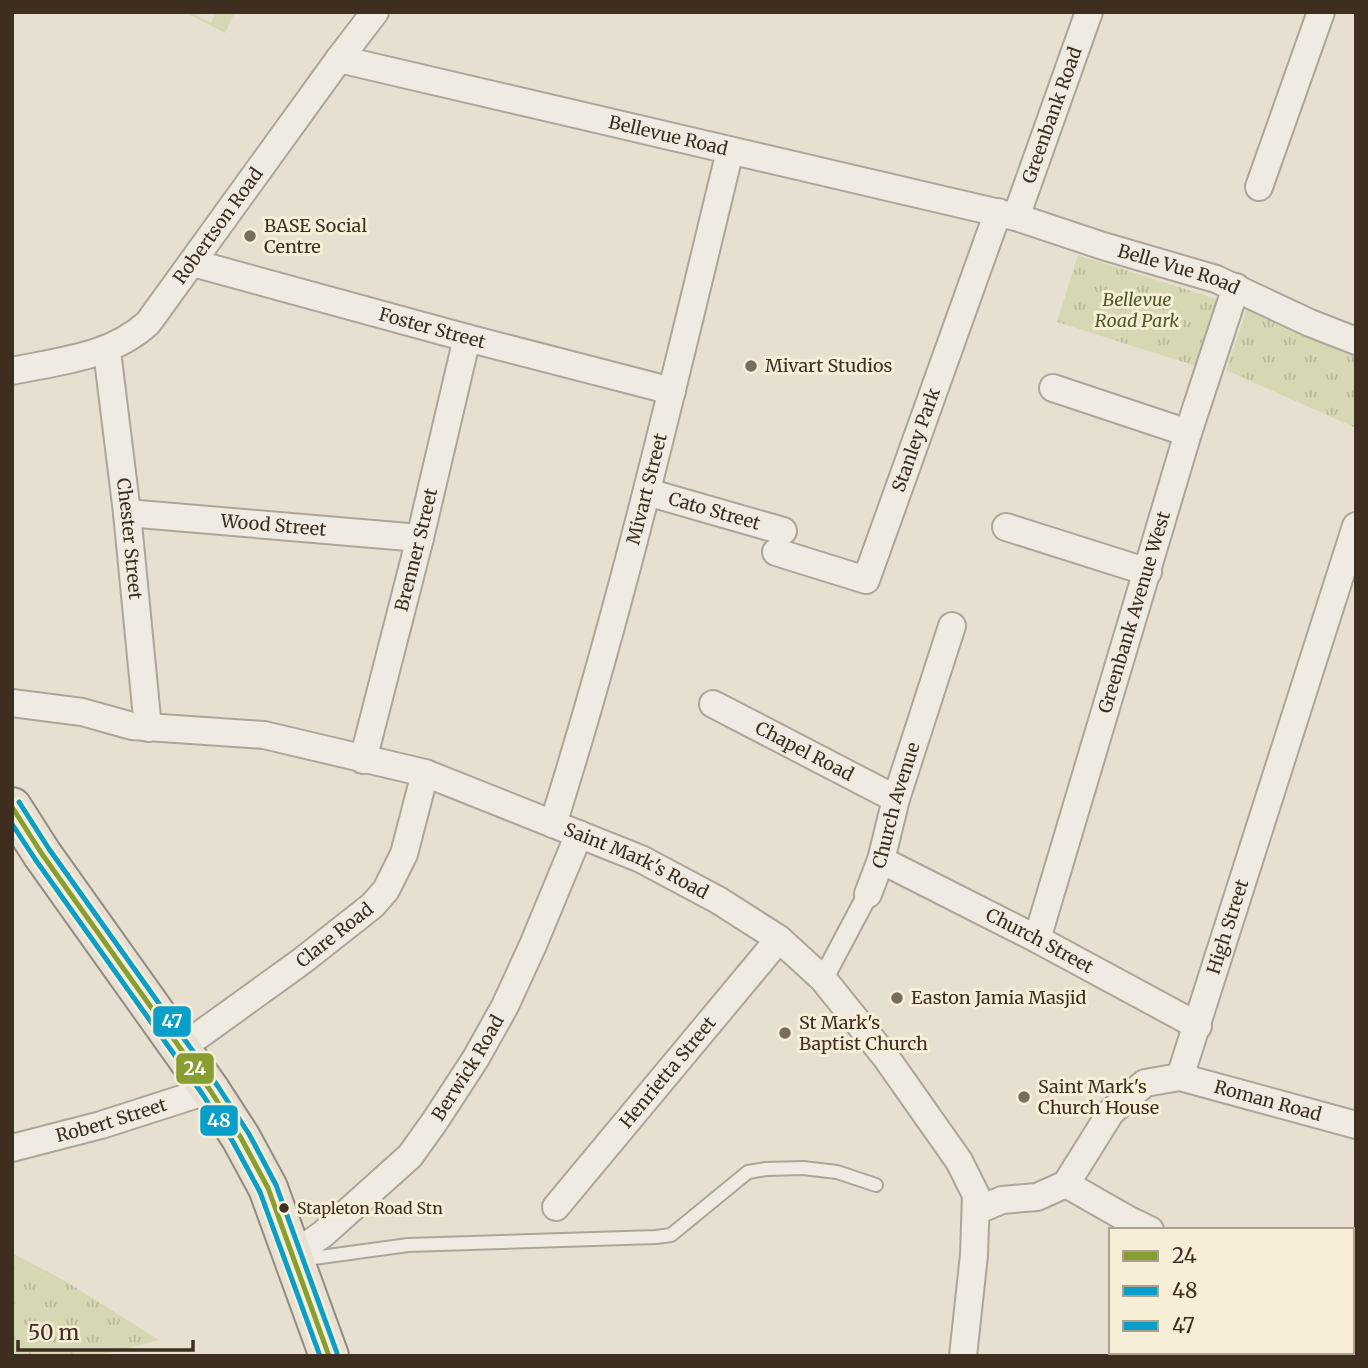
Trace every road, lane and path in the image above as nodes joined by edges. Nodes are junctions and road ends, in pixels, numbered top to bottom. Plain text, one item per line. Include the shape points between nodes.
1 (375, 12) edge
2 (1321, 12) edge
3 (1083, 13) edge
4 (339, 59) junction
5 (730, 151) junction
6 (1259, 187) dead end
7 (1007, 214) junction
8 (193, 263) junction
9 (1236, 287) junction
10 (467, 338) junction
11 (1356, 341) edge
12 (107, 351) junction
13 (12, 371) edge
14 (1053, 388) dead end
15 (672, 391) junction
16 (1188, 433) junction
17 (647, 492) junction
18 (127, 513) junction
19 (1356, 526) edge
20 (1006, 527) dead end
21 (420, 538) junction
22 (780, 541) joint
23 (1148, 572) junction
24 (952, 626) dead end
25 (12, 703) edge
26 (713, 704) dead end
27 (148, 728) junction
28 (363, 760) junction
29 (425, 773) junction
30 (896, 799) junction
31 (12, 807) edge
32 (553, 824) junction
33 (579, 834) junction
34 (881, 860) junction
35 (868, 894) joint
36 (779, 939) junction
37 (1037, 939) junction
38 (823, 979) junction
39 (1198, 1026) junction
40 (180, 1049) junction
41 (1180, 1077) junction
42 (210, 1090) junction
43 (1356, 1125) edge
44 (12, 1148) edge
45 (1066, 1184) junction
46 (876, 1185) dead end
47 (556, 1207) dead end
48 (976, 1211) junction
49 (1146, 1228) edge
50 (294, 1258) junction
51 (329, 1356) edge
52 (963, 1356) edge

1 - 4 street, Robertson Road
2 - 6 street
3 - 7 street, Greenbank Road
4 - 5 street, Bellevue Road
4 - 8 street, Robertson Road
5 - 7 street, Bellevue Road
5 - 15 street, Mivart Street
7 - 9 street, Belle Vue Road
7 - 22 street, Stanley Park via 866,580
8 - 10 street, Foster Street
8 - 12 street, Robertson Road via 148,323
9 - 11 street, Belle Vue Road
9 - 16 street, Greenbank Avenue West
10 - 15 street, Foster Street
10 - 21 street, Brenner Street
12 - 13 street, Robertson Road
12 - 18 street, Chester Street
14 - 16 street
15 - 17 street, Mivart Street
16 - 23 street, Greenbank Avenue West
17 - 22 street, Cato Street
17 - 32 street, Mivart Street
18 - 21 street, Wood Street
18 - 27 street, Chester Street
19 - 39 street, High Street
20 - 23 street
21 - 28 street, Brenner Street
23 - 37 street, Greenbank Avenue West
24 - 30 street, Church Avenue
25 - 27 street, Saint Mark's Road via 82,712
26 - 30 street, Chapel Road
27 - 28 street, Saint Mark's Road via 264,735
28 - 29 street, Saint Mark's Road
29 - 32 street, Saint Mark's Road
29 - 40 street, Clare Road via 404,854 380,897 302,961
30 - 34 street, Church Avenue
31 - 40 main road
32 - 33 street, Saint Mark's Road
33 - 36 street, Saint Mark's Road via 663,871
33 - 50 street, Berwick Road via 505,1006 435,1121 402,1164
34 - 35 street, Church Avenue
34 - 37 street, Church Street
35 - 38 street, Church Avenue
36 - 38 street, Saint Mark's Road
36 - 47 street, Henrietta Street
37 - 39 street, Church Street
38 - 48 street, Saint Mark's Road via 885,1056 959,1161 976,1195
39 - 41 street, High Street
40 - 42 main road
41 - 43 street, Roman Road
41 - 45 street via 1144,1083 1111,1112
42 - 44 street, Robert Street
42 - 50 main road via 268,1188
45 - 48 street via 1037,1197 1002,1200
45 - 49 street
46 - 50 lane via 837,1172 766,1169 748,1172 671,1235 408,1245
48 - 52 street, Saint Mark's Road
50 - 51 main road

